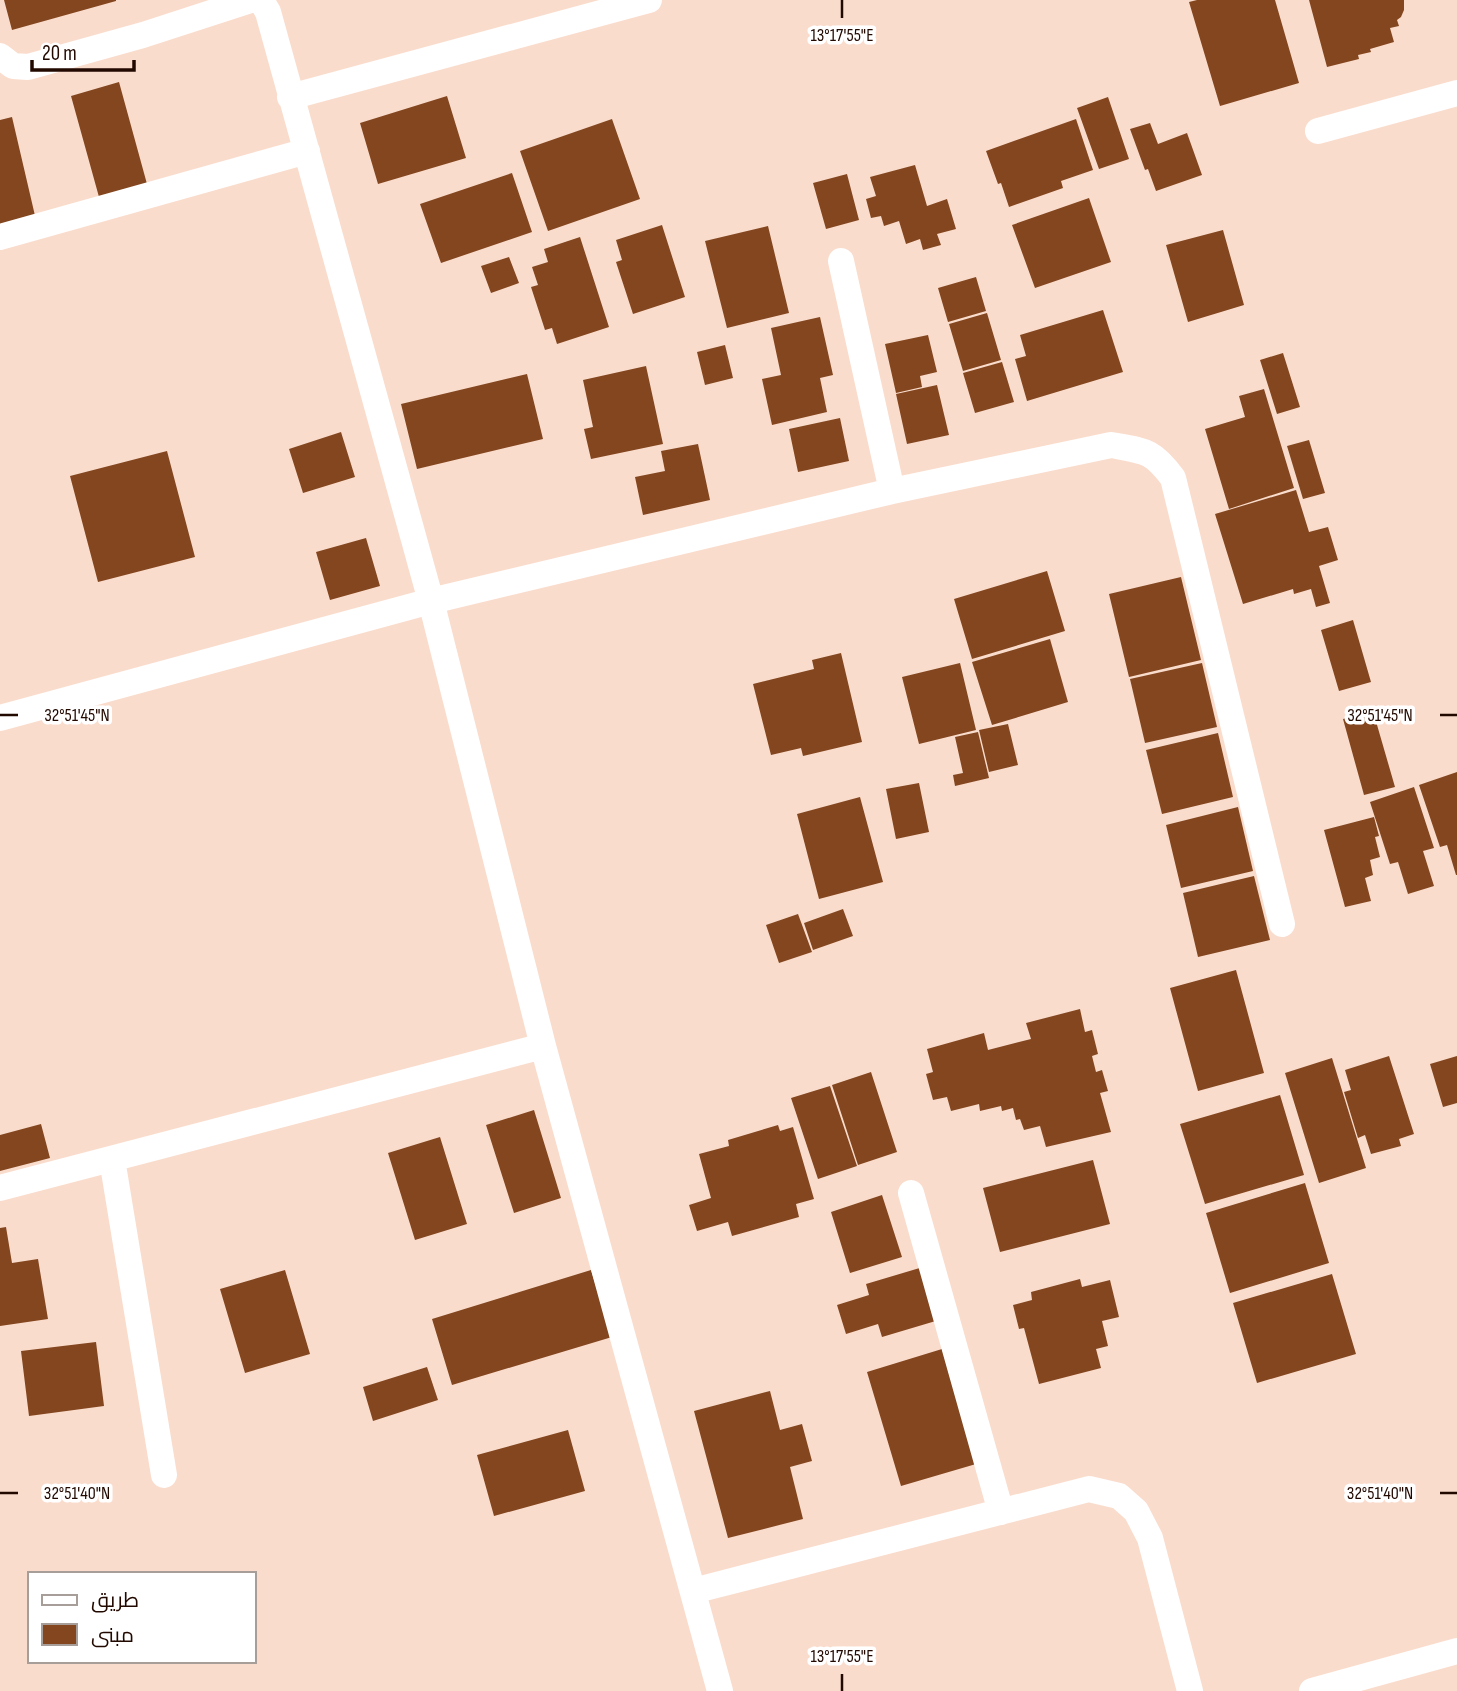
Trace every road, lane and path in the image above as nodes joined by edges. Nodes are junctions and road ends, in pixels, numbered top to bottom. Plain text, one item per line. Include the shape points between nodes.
1 (253, 0) edge
2 (649, 0) edge
3 (0, 55) edge
4 (1457, 93) edge
5 (290, 97) junction
6 (1318, 131) dead end
7 (307, 151) junction
8 (0, 237) edge
9 (841, 261) dead end
10 (892, 491) junction
11 (431, 601) junction
12 (0, 719) edge
13 (1282, 924) dead end
14 (543, 1046) junction
15 (112, 1159) junction
16 (0, 1188) edge
17 (911, 1193) dead end
18 (164, 1475) dead end
19 (1001, 1513) junction
20 (693, 1591) junction
21 (1457, 1651) edge
22 (720, 1691) edge
23 (1190, 1691) edge
24 (1312, 1691) edge

1 - 3 street via 28,67 13,65
1 - 5 street via 262,2 268,12
2 - 5 street
4 - 6 street
5 - 7 street
7 - 8 street
7 - 11 street
9 - 10 street
10 - 11 street
10 - 13 street via 1111,445 1157,457 1173,478
11 - 12 street
11 - 14 street
14 - 15 street
14 - 20 street
15 - 16 street
15 - 18 street
17 - 19 street
19 - 20 street
19 - 23 street via 1089,1489 1119,1496 1136,1511 1150,1538
20 - 22 street
21 - 24 street

